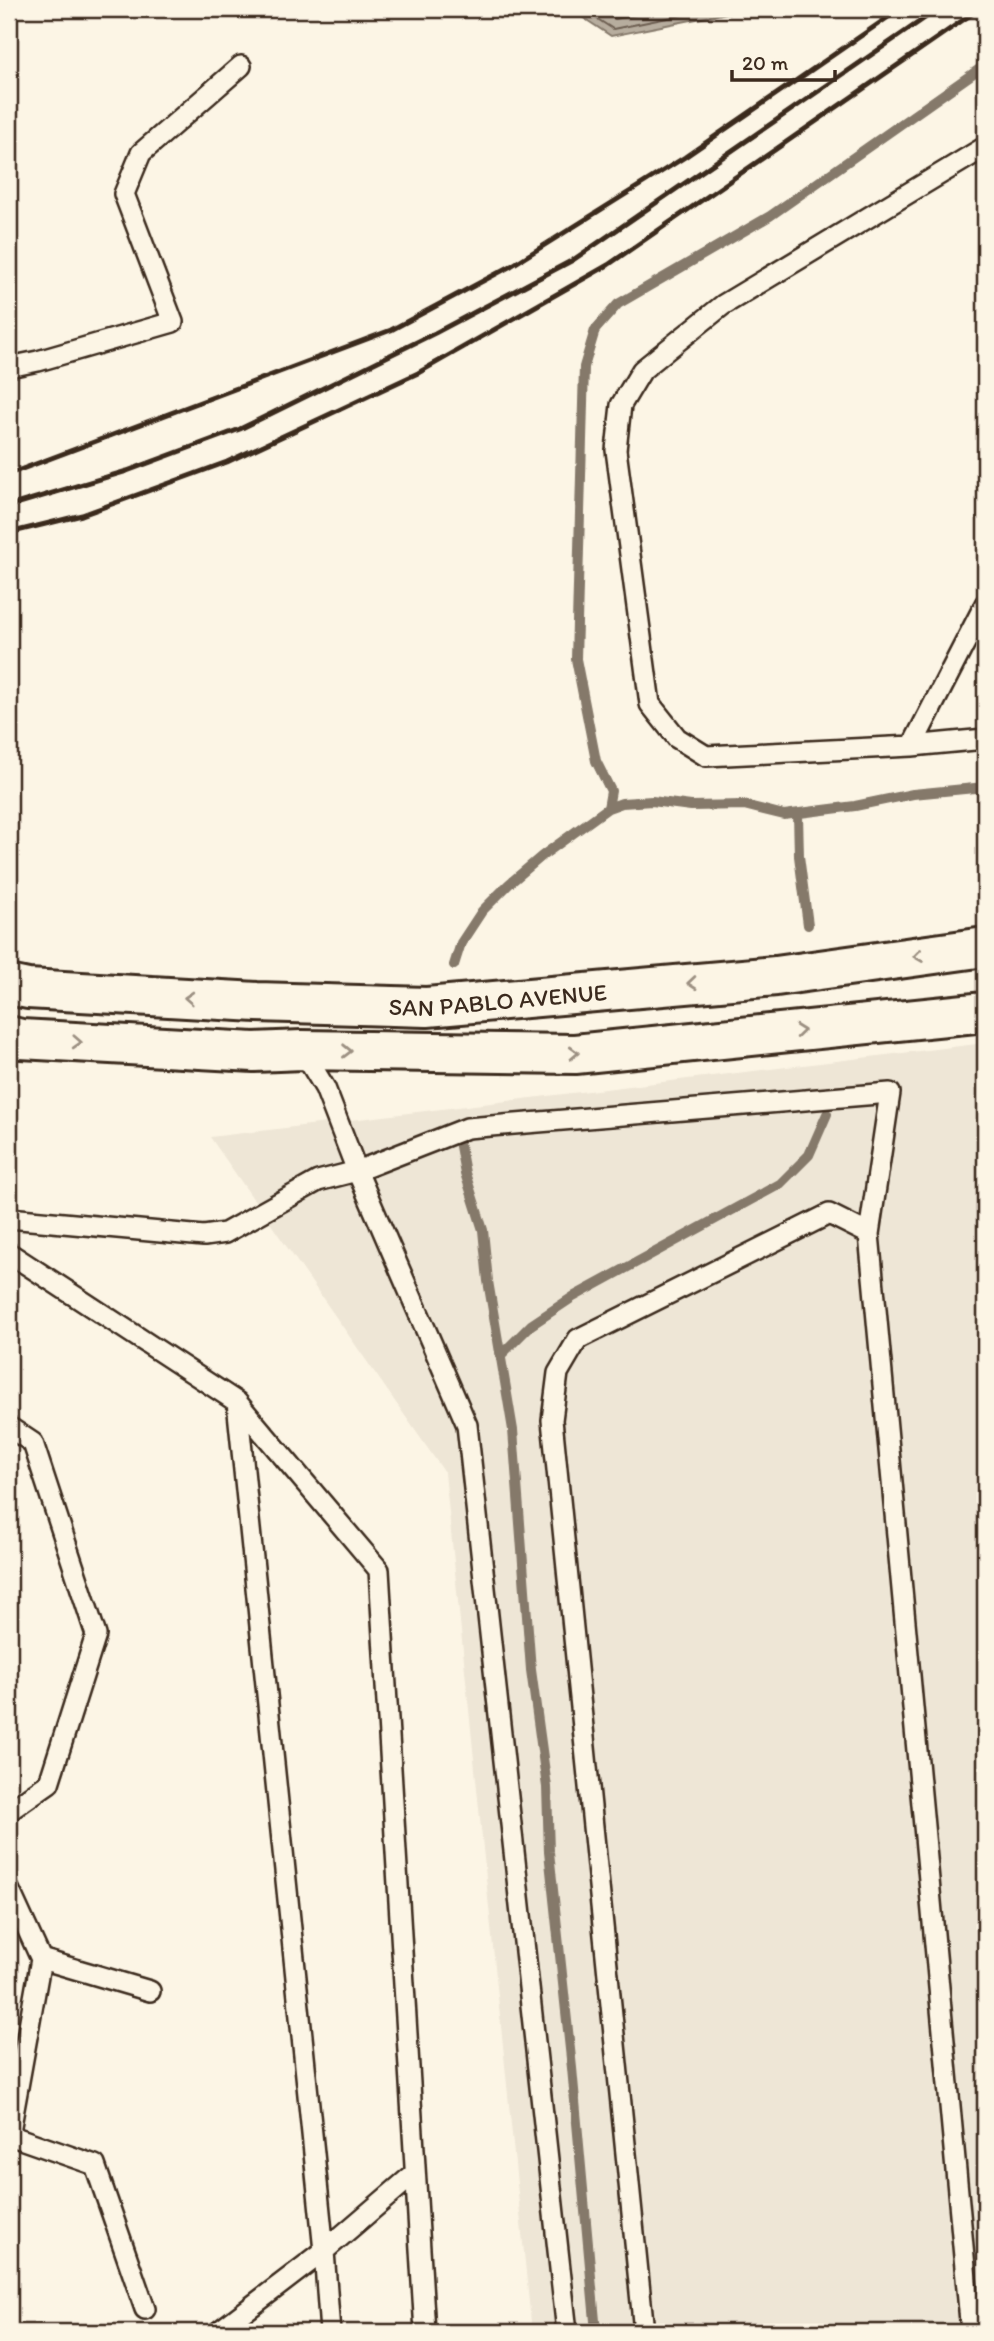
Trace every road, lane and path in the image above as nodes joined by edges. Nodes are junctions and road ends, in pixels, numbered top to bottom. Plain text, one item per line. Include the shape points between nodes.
1 (241, 66) dead end
2 (985, 147) edge
3 (9, 367) edge
4 (985, 604) edge
5 (985, 738) edge
6 (912, 746) junction
7 (985, 947) edge
8 (9, 985) edge
9 (985, 1012) edge
10 (9, 1036) edge
11 (302, 1050) junction
12 (357, 1171) junction
13 (9, 1218) edge
14 (869, 1234) junction
15 (9, 1253) edge
16 (237, 1402) junction
17 (9, 1427) edge
18 (9, 1811) edge
19 (9, 1889) edge
20 (41, 1959) junction
21 (150, 1991) dead end
22 (9, 2136) edge
23 (415, 2173) junction
24 (324, 2251) junction
25 (145, 2309) dead end
26 (218, 2332) edge
27 (330, 2332) edge
28 (425, 2332) edge
29 (567, 2332) edge
30 (644, 2332) edge
31 (971, 2332) edge

1 - 3 lane via 141,153 124,194 173,322
2 - 6 lane via 723,305 642,370 621,405 616,450 650,704 677,738 706,756
4 - 6 lane
5 - 6 lane
7 -> 8 main road, SAN PABLO AVENUE via 776,976 427,1007 243,1001
11 -> 9 main road, SAN PABLO AVENUE via 576,1054
10 -> 11 main road, SAN PABLO AVENUE via 254,1052
11 - 12 lane via 325,1088
12 - 13 lane via 318,1181 225,1233 204,1236
12 - 14 lane via 467,1128 890,1093
12 - 29 lane via 467,1425
14 - 30 lane via 829,1214 578,1339 558,1373 552,1420
14 - 31 lane
15 - 16 lane
16 - 23 lane via 379,1570
16 - 24 lane
17 - 18 lane via 33,1443 96,1635 49,1783
19 - 20 lane
20 - 21 lane
20 - 22 lane
22 - 25 lane via 95,2165
23 - 24 lane
23 - 28 lane
24 - 26 lane
24 - 27 lane

